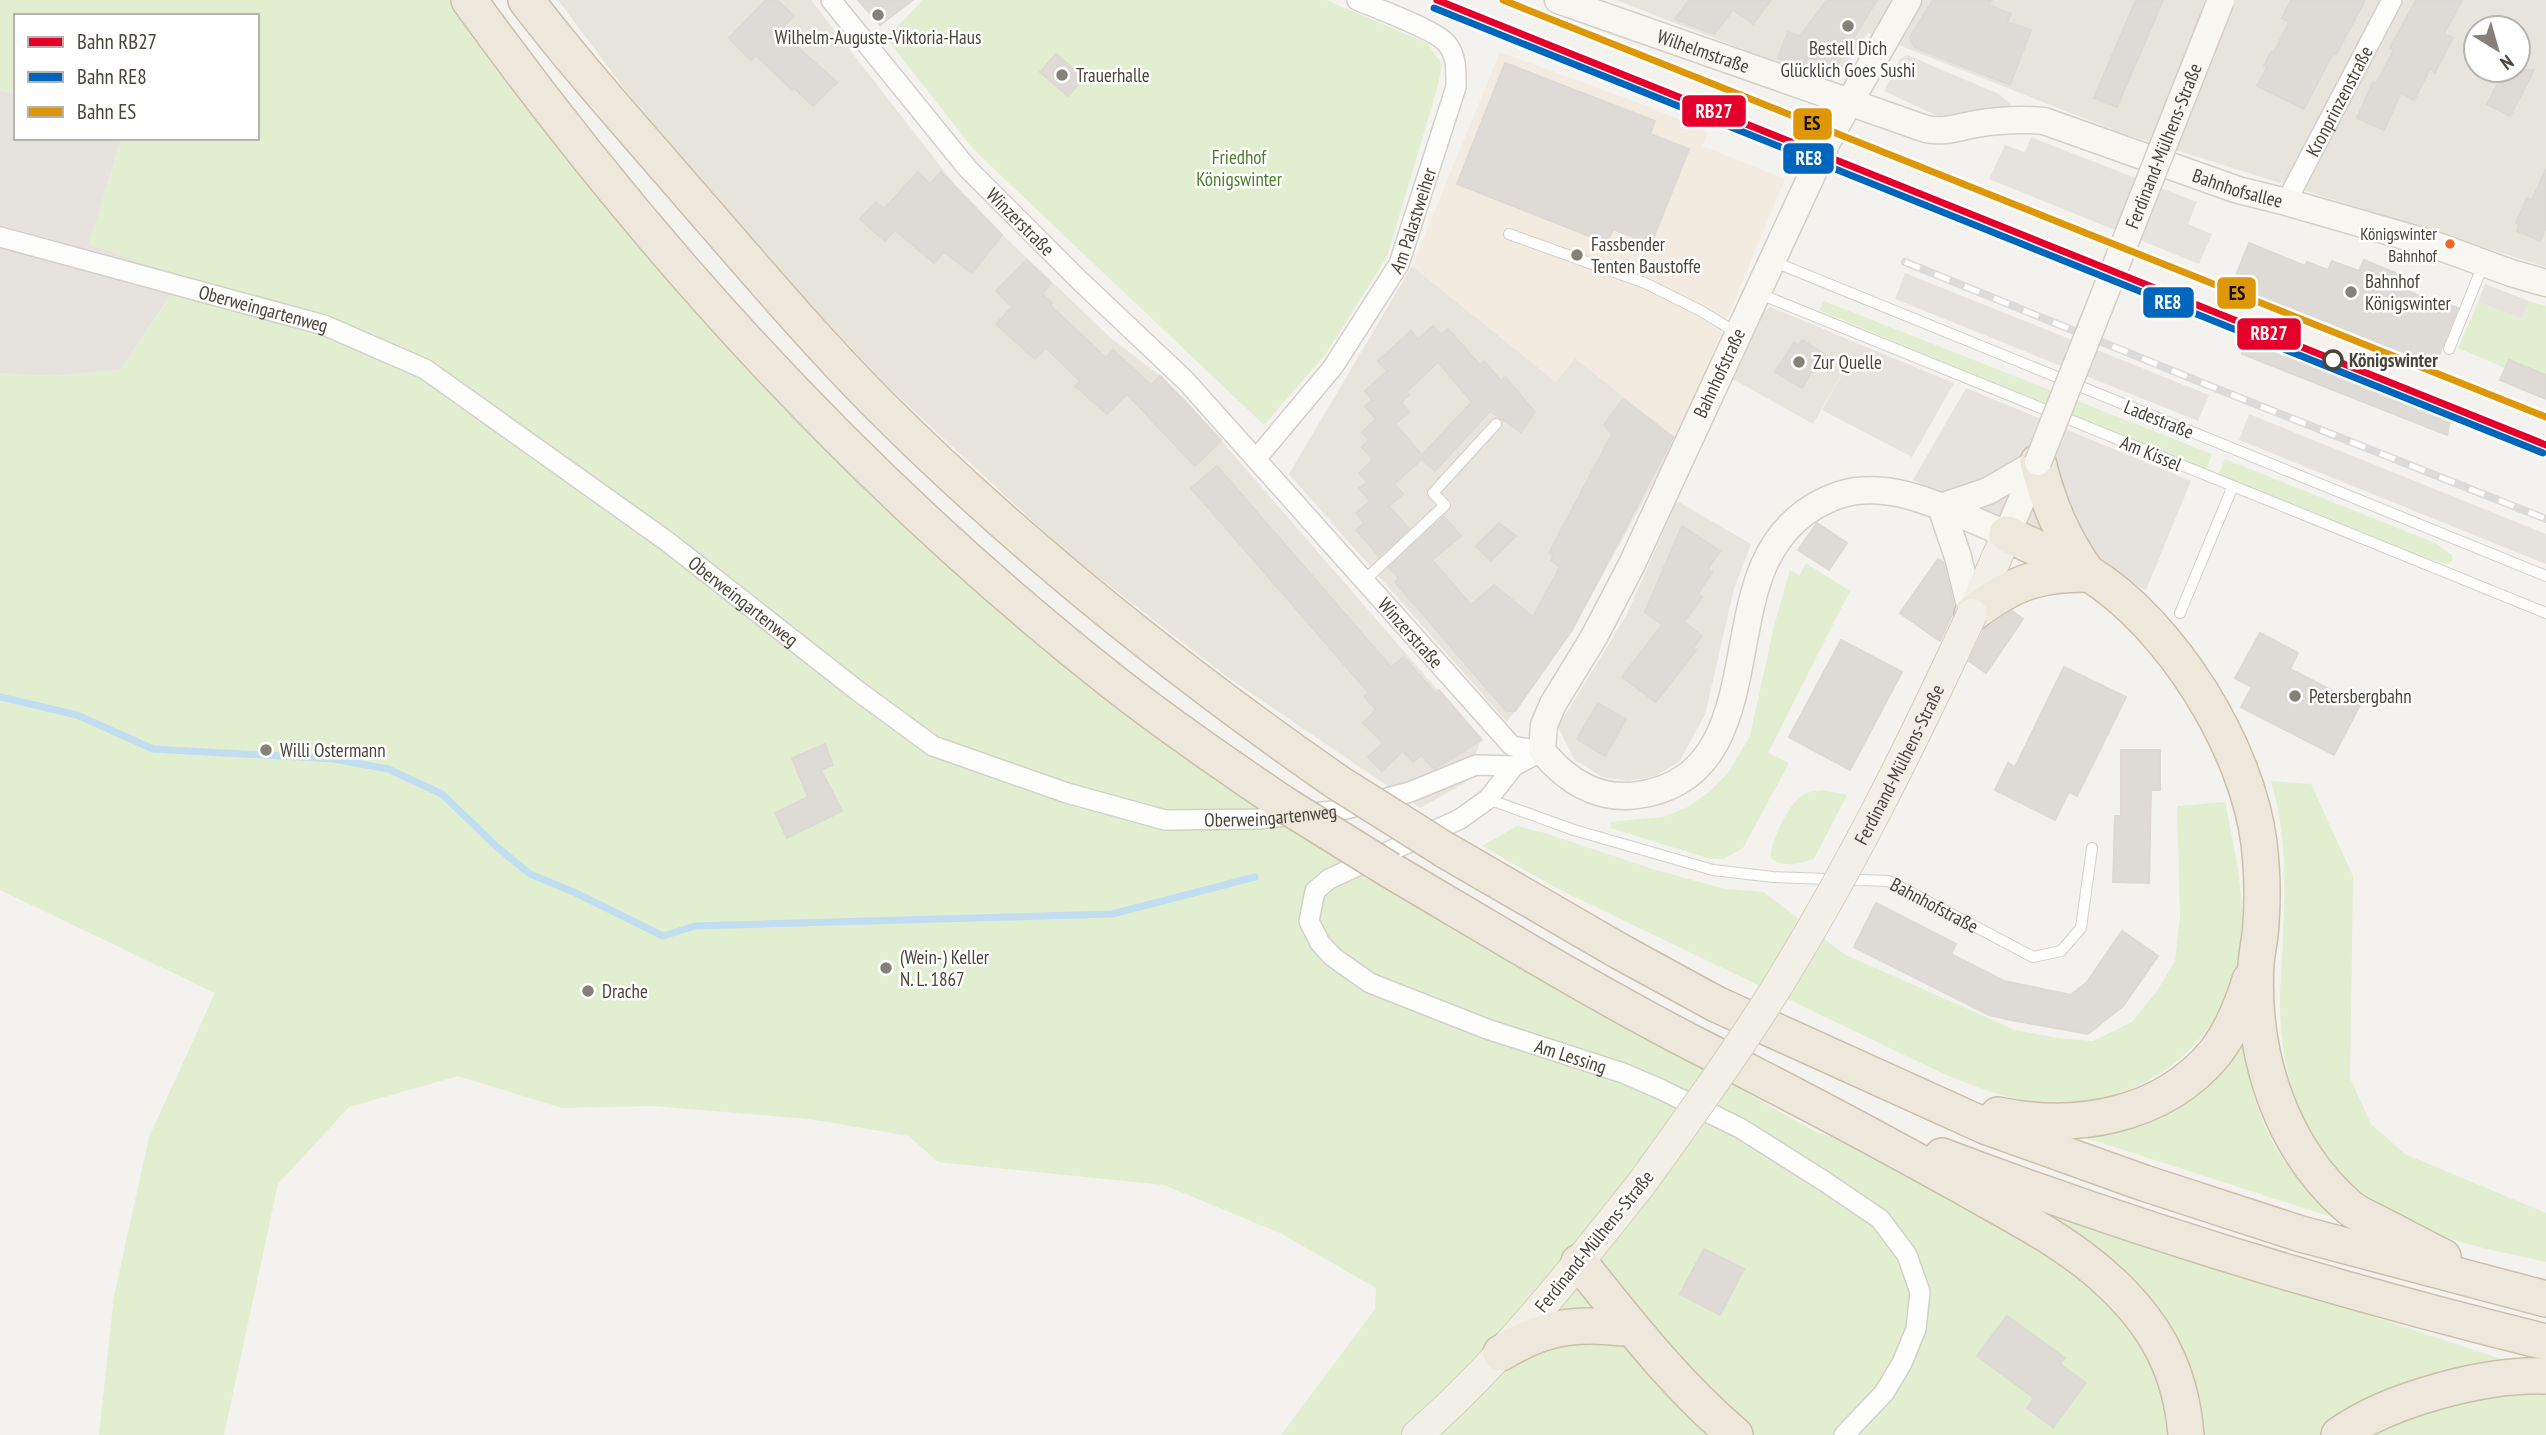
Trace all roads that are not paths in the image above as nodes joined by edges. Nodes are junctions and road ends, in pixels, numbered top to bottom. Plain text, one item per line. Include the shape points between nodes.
1 (469, 0) edge
2 (526, 0) edge
3 (831, 0) edge
4 (1356, 0) edge
5 (1558, 0) edge
6 (1908, 0) edge
7 (2221, 0) edge
8 (2392, 0) edge
9 (1846, 107) junction
10 (2286, 202) junction
11 (1509, 234) dead end
12 (0, 237) edge
13 (1771, 261) junction
14 (2484, 262) junction
15 (2546, 283) edge
16 (1756, 292) junction
17 (1738, 333) junction
18 (2449, 349) dead end
19 (1496, 424) dead end
20 (1257, 458) junction
21 (2038, 462) junction
22 (2233, 486) junction
23 (1941, 507) junction
24 (2007, 534) junction
25 (2088, 574) junction
26 (2546, 576) edge
27 (1365, 580) junction
28 (2180, 613) dead end
29 (2546, 613) edge
30 (1972, 614) junction
31 (1542, 751) junction
32 (1514, 766) junction
33 (1489, 799) junction
34 (2092, 849) dead end
35 (2256, 964) junction
36 (1922, 1098) junction
37 (1835, 1115) junction
38 (1579, 1262) junction
39 (2508, 1290) junction
40 (2546, 1299) edge
41 (1633, 1337) junction
42 (2546, 1342) edge
43 (1501, 1353) junction
44 (2546, 1376) edge
45 (1418, 1435) edge
46 (1735, 1435) edge
47 (1844, 1435) edge
48 (2186, 1435) edge
49 (2339, 1435) edge

1 - 37 highway, bridge via 664,248 780,377 1007,593 1114,682 1282,803 1390,870 1586,985
2 - 36 highway, bridge via 814,338 1009,527 1147,643 1337,782 1445,850 1716,1004
3 - 20 street, Winzerstraße via 968,169 1186,381
4 - 20 street, Am Palastweiher via 1447,43 1456,62 1456,87 1399,264 1333,367
5 - 9 street, Wilhelmstraße
6 - 9 street, Bahnhofstraße
7 - 21 street, Ferdinand-Mülhens-Straße, bridge
8 - 10 street, Kronprinzenstraße
9 - 10 street, Bahnhofsallee via 1940,132 2022,119 2044,121 2238,190
9 - 13 street, Bahnhofstraße
10 - 14 street, Bahnhofsallee
11 - 17 lane via 1645,283
12 - 32 street, Oberweingartenweg via 324,325 425,369 668,542 933,746 1068,793 1165,820 1258,819 1342,810 1410,792 1476,765
13 - 16 street, Bahnhofstraße
13 - 26 lane, Ladestraße
14 - 15 street, Bahnhofsallee
14 - 18 lane
16 - 17 street, Bahnhofstraße
16 - 22 lane, Am Kissel
17 - 31 street, Bahnhofstraße via 1631,566 1553,704 1544,725
19 - 27 lane via 1433,493 1445,505
20 - 27 street, Winzerstraße
21 - 23 street via 1988,491
21 - 24 street, Ferdinand-Mülhens-Straße
21 - 25 highway via 2056,521
22 - 28 lane
22 - 29 lane, Am Kissel
23 - 24 street
23 - 30 street
23 - 31 street via 1893,493 1867,491 1838,496 1790,523 1767,558 1755,589 1728,715 1713,747 1693,772 1648,794 1596,793 1574,783
24 - 25 highway
24 - 30 main road, Ferdinand-Mülhens-Straße
25 - 30 highway via 2026,581
25 - 35 highway via 2148,625 2192,677 2230,744 2258,840 2262,879
27 - 31 street, Winzerstraße via 1512,746
30 - 38 main road, Ferdinand-Mülhens-Straße, bridge via 1869,827 1811,930 1731,1059
31 - 32 street, Am Lessing
32 - 33 street, Am Lessing
33 - 34 lane, Bahnhofstraße via 1574,830 1713,870 1889,881 2033,957 2061,951 2081,928
33 - 47 street, Am Lessing via 1460,819 1329,879 1315,891 1309,921 1320,943 1370,983 1487,1029 1623,1073 1740,1128 1880,1219 1906,1255 1920,1292 1916,1329 1884,1393
35 - 36 highway via 2238,1016 2215,1053 2189,1077 2148,1103 2091,1120 2056,1123
35 - 39 highway via 2263,1060 2290,1132 2312,1166 2351,1209
36 - 39 highway via 2144,1184 2301,1234
37 - 42 highway via 2140,1226 2323,1282
37 - 48 highway via 2055,1239 2111,1283 2152,1329 2165,1353 2184,1407
38 - 41 highway
38 - 43 main road, Ferdinand-Mülhens-Straße
39 - 40 highway
41 - 43 highway via 1596,1325 1570,1326 1522,1340
41 - 46 highway
43 - 45 main road, Ferdinand-Mülhens-Straße
44 - 49 highway via 2516,1375 2435,1391 2356,1423

